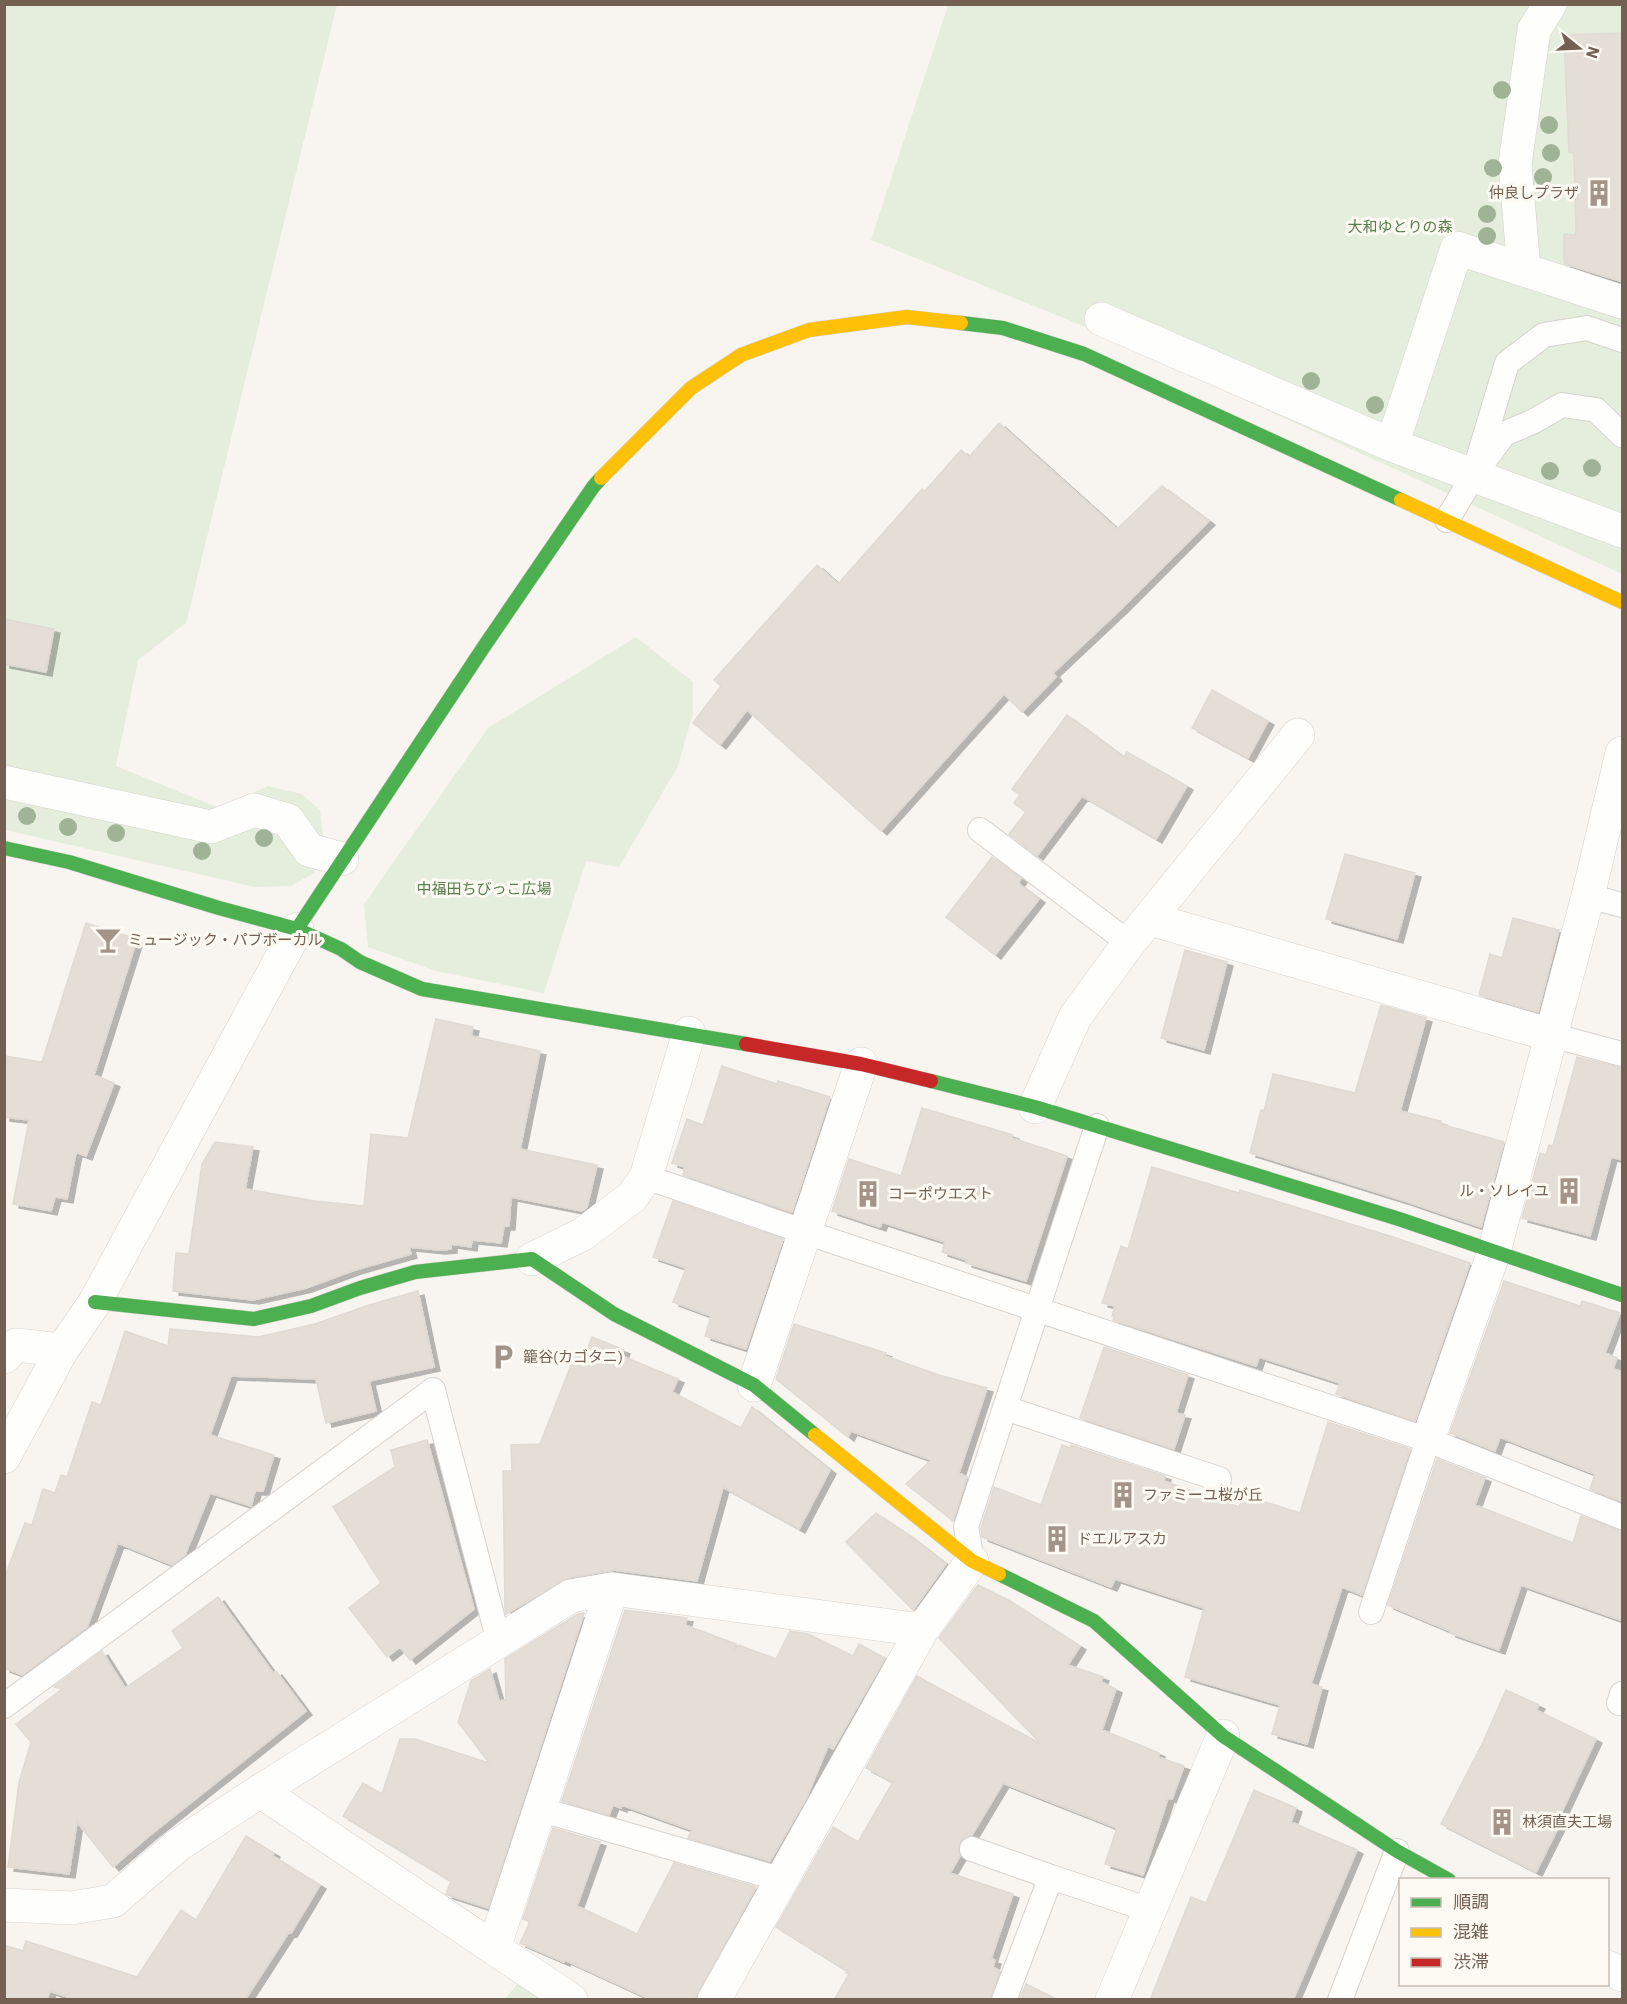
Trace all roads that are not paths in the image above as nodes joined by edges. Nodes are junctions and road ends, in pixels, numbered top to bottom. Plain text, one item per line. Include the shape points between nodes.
1 (1550, 4) edge
2 (1524, 270) junction
3 (1623, 302) edge
4 (1101, 319) dead end
5 (1623, 340) edge
6 (1623, 435) edge
7 (1392, 445) junction
8 (1473, 476) junction
9 (1447, 520) junction
10 (1623, 531) edge
11 (1623, 602) edge
12 (1298, 735) dead end
13 (1623, 753) edge
14 (4, 782) edge
15 (980, 830) dead end
16 (4, 848) edge
17 (342, 859) junction
18 (1588, 896) junction
19 (1623, 905) edge
20 (297, 929) junction
21 (1140, 931) junction
22 (689, 1034) junction
23 (1551, 1035) junction
24 (1623, 1054) edge
25 (861, 1064) junction
26 (1035, 1107) junction
27 (1097, 1126) junction
28 (646, 1177) junction
29 (805, 1232) junction
30 (1494, 1252) junction
31 (532, 1259) junction
32 (1623, 1295) edge
33 (95, 1302) junction
34 (1037, 1310) junction
35 (62, 1350) junction
36 (4, 1357) edge
37 (754, 1385) junction
38 (1005, 1408) junction
39 (1428, 1440) junction
40 (4, 1457) edge
41 (1219, 1479) dead end
42 (1623, 1517) edge
43 (972, 1561) junction
44 (612, 1589) junction
45 (1371, 1612) dead end
46 (922, 1630) junction
47 (499, 1641) junction
48 (4, 1706) edge
49 (1223, 1736) junction
50 (260, 1791) junction
51 (539, 1809) junction
52 (972, 1849) dead end
53 (1397, 1851) junction
54 (1051, 1877) junction
55 (1445, 1878) edge
56 (783, 1880) junction
57 (4, 1905) edge
58 (1150, 1910) junction
59 (494, 1948) junction
60 (1609, 1968) edge
61 (1623, 1975) edge
62 (571, 2000) edge
63 (714, 2000) edge
64 (1004, 2000) edge
65 (1112, 2000) edge
66 (1341, 2000) edge

1 - 2 street via 1533,30 1515,164
2 - 3 street
2 - 7 street via 1457,248
4 - 7 street
5 - 8 lane via 1587,328 1544,335 1508,363
6 - 8 lane via 1596,410 1562,405 1504,434
7 - 8 street
8 - 9 lane
8 - 10 street
9 - 11 street
9 - 17 street via 1084,354 1003,328 907,318 809,330 741,355 691,388 593,487
12 - 21 street
13 - 18 street
14 - 17 street via 211,826 254,810 288,820 309,850
15 - 21 lane
16 - 20 street via 69,862
17 - 20 street
18 - 19 lane
18 - 23 street
20 - 22 street via 422,989
20 - 33 street
21 - 23 street
21 - 26 street via 1075,1017
22 - 25 street
22 - 28 street
23 - 24 lane
23 - 30 street
25 - 26 street
25 - 29 street
26 - 27 street
27 - 30 street
27 - 34 lane
28 - 29 lane
28 - 31 street via 632,1197 583,1234
29 - 34 lane
29 - 37 street
30 - 32 street
30 - 39 street
31 - 33 street via 415,1272 311,1306 254,1319
31 - 37 street via 614,1314
33 - 35 street
34 - 38 lane
34 - 39 lane
35 - 36 street via 16,1345
35 - 40 street
37 - 43 street
38 - 41 lane
38 - 43 lane via 966,1527
39 - 42 lane
39 - 45 lane
43 - 46 street
43 - 49 street via 1094,1621
44 - 46 street
44 - 47 street via 571,1596
44 - 51 street
46 - 56 street
47 - 48 lane via 433,1390
47 - 50 street
49 - 53 street
49 - 58 street
50 - 57 street via 178,1845 113,1900 72,1908
50 - 59 street
51 - 56 lane
51 - 59 street
52 - 54 lane
53 - 55 street
53 - 66 lane
54 - 58 lane
54 - 64 lane
56 - 63 street
58 - 65 street
59 - 62 street
60 - 61 street

